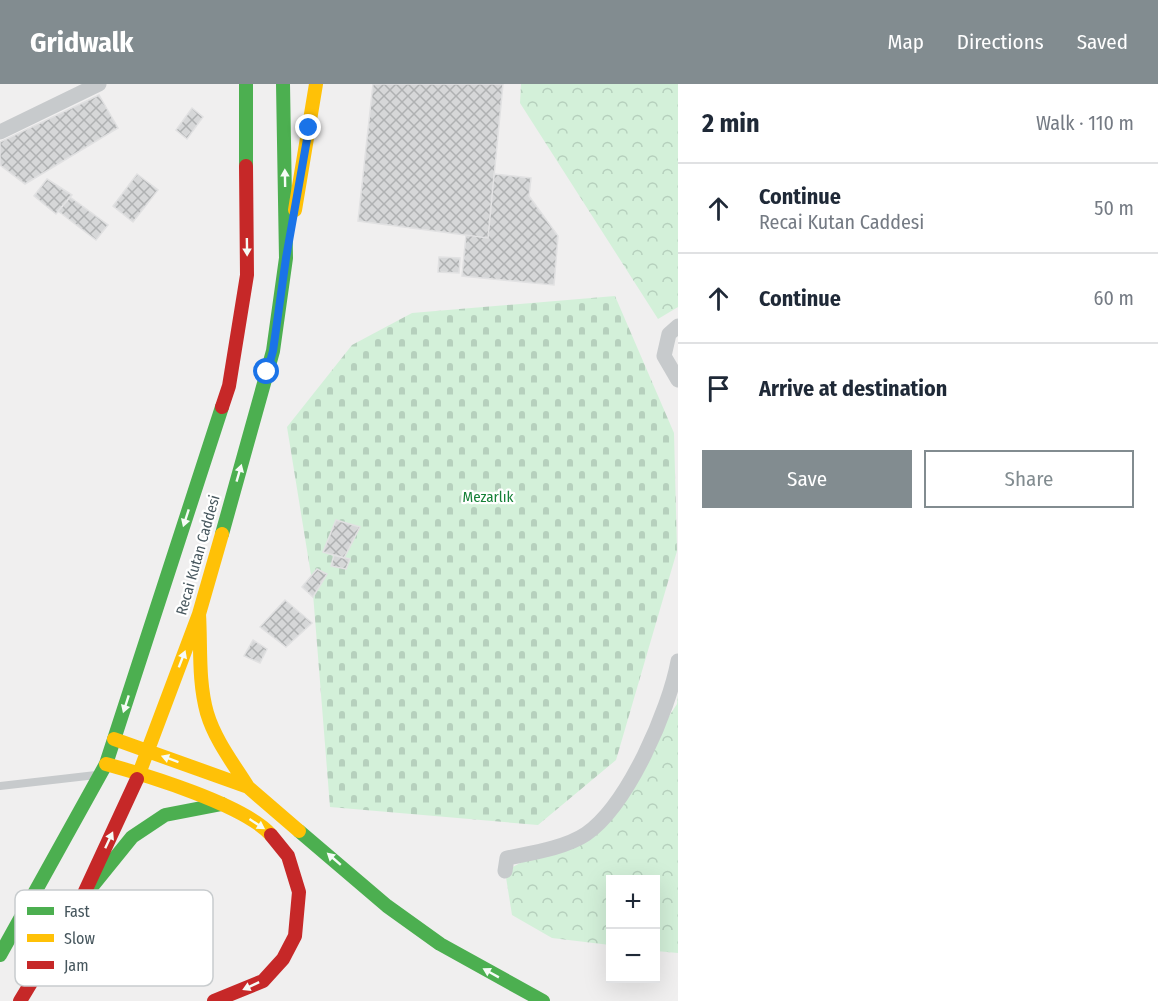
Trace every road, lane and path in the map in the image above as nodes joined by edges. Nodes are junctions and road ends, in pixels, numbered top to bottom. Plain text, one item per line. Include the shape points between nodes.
1 (99, 84) edge
2 (246, 84) edge
3 (283, 84) edge
4 (316, 84) edge
5 (0, 132) edge
6 (286, 258) junction
7 (678, 326) edge
8 (678, 380) edge
9 (199, 614) junction
10 (678, 661) edge
11 (114, 739) junction
12 (148, 751) junction
13 (103, 770) junction
14 (140, 773) junction
15 (0, 786) edge
16 (248, 787) junction
17 (222, 804) junction
18 (505, 871) dead end
19 (36, 890) edge
20 (86, 890) edge
21 (89, 890) edge
22 (15, 928) edge
23 (0, 955) edge
24 (29, 986) edge
25 (20, 1001) edge
26 (214, 1001) edge
27 (543, 1001) edge

1 - 5 street
2 -> 11 main road, Recai Kutan Caddesi via 247,275 229,386
6 -> 3 main road, Recai Kutan Caddesi
4 - 6 main road
9 -> 6 main road, Recai Kutan Caddesi via 273,351
7 - 8 street via 669,334 664,356
12 -> 9 main road, Recai Kutan Caddesi
9 - 16 main road via 207,712
10 - 18 street via 649,746 614,807 586,834 549,850 507,858
11 - 12 main road
11 - 13 main road, Recai Kutan Caddesi
12 - 14 main road, Recai Kutan Caddesi
16 -> 12 main road
13 - 14 main road
13 - 15 lane
13 - 19 main road, Recai Kutan Caddesi
14 - 17 main road
20 -> 14 main road, Recai Kutan Caddesi
27 -> 16 main road via 440,944 396,913
17 - 21 main road via 165,815 132,837
17 -> 26 main road via 263,826 288,856 299,892 295,936 283,959 263,981
22 - 23 main road, Recai Kutan Caddesi
24 - 25 main road, Recai Kutan Caddesi

